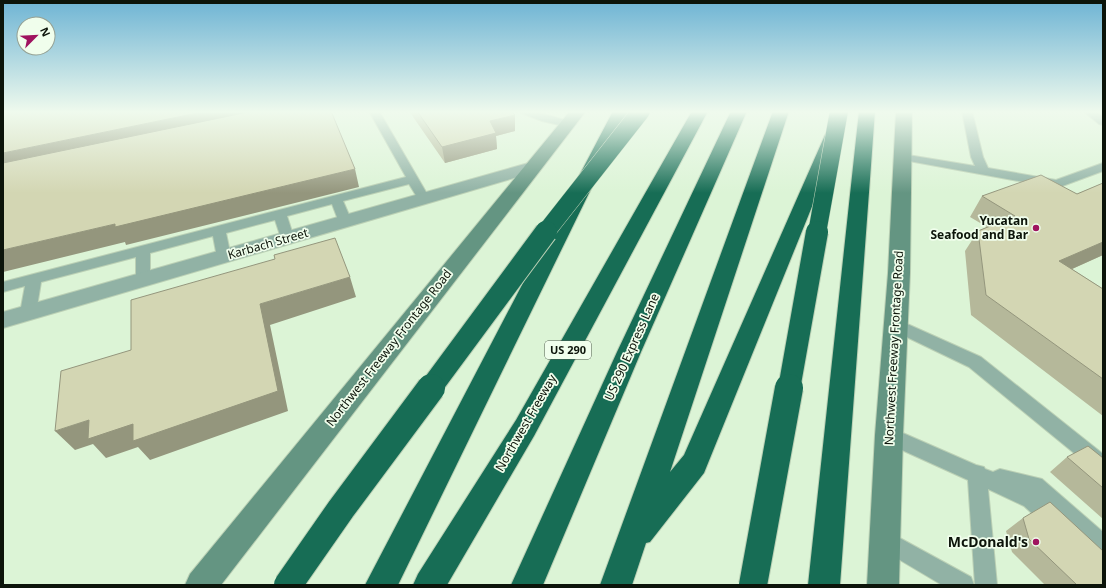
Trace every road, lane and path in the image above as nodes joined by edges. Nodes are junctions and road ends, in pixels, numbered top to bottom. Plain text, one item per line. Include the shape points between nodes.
1 (390, 138) edge
2 (556, 138) edge
3 (607, 138) edge
4 (619, 138) edge
5 (685, 138) edge
6 (726, 138) edge
7 (770, 138) edge
8 (831, 138) edge
9 (834, 138) edge
10 (865, 138) edge
11 (903, 138) edge
12 (973, 138) edge
13 (902, 157) junction
14 (532, 167) junction
15 (1103, 167) edge
16 (984, 172) junction
17 (414, 179) junction
18 (336, 199) junction
19 (424, 199) junction
20 (280, 214) junction
21 (345, 222) junction
22 (219, 230) junction
23 (287, 238) junction
24 (143, 250) junction
25 (224, 257) junction
26 (34, 278) junction
27 (143, 280) junction
28 (3, 287) edge
29 (28, 313) junction
30 (3, 320) edge
31 (896, 325) junction
32 (889, 434) junction
33 (1103, 465) edge
34 (977, 474) junction
35 (885, 540) junction
36 (630, 543) junction
37 (1103, 546) edge
38 (1103, 565) edge
39 (201, 585) edge
40 (288, 585) edge
41 (381, 585) edge
42 (428, 585) edge
43 (527, 585) edge
44 (616, 585) edge
45 (753, 585) edge
46 (824, 585) edge
47 (883, 585) edge
48 (963, 585) edge
49 (986, 585) edge

1 - 17 lane
2 - 14 main road, Northwest Freeway Frontage Road
3 - 41 highway
4 - 40 highway, bridge via 564,208 340,509
5 - 42 highway, Northwest Freeway / US 290 via 525,428
6 - 43 highway, US 290 Express Lane
7 - 36 highway
8 - 36 highway via 694,464
9 - 45 highway, bridge
10 - 46 highway
11 - 13 main road, Northwest Freeway Frontage Road
12 - 16 lane
13 - 16 lane
13 - 31 main road, Northwest Freeway Frontage Road
14 - 19 street, Karbach Street
14 - 39 main road, Northwest Freeway Frontage Road
15 - 16 lane via 1057,184
17 - 18 lane
17 - 19 lane
18 - 20 lane
18 - 21 lane
19 - 21 street, Karbach Street
20 - 22 lane
20 - 23 lane
21 - 23 street, Karbach Street
22 - 24 lane
22 - 25 lane
23 - 25 street, Karbach Street
24 - 26 lane
24 - 27 lane
25 - 27 street, Karbach Street
26 - 28 lane
26 - 29 lane
27 - 29 street, Karbach Street
29 - 30 street, Karbach Street
31 - 32 main road, Northwest Freeway Frontage Road
31 - 33 lane via 975,362
32 - 34 lane
32 - 35 main road, Northwest Freeway Frontage Road
34 - 37 lane via 1035,485
34 - 38 lane via 1031,499
34 - 49 lane
35 - 47 main road, Northwest Freeway Frontage Road
35 - 48 lane
36 - 44 highway

